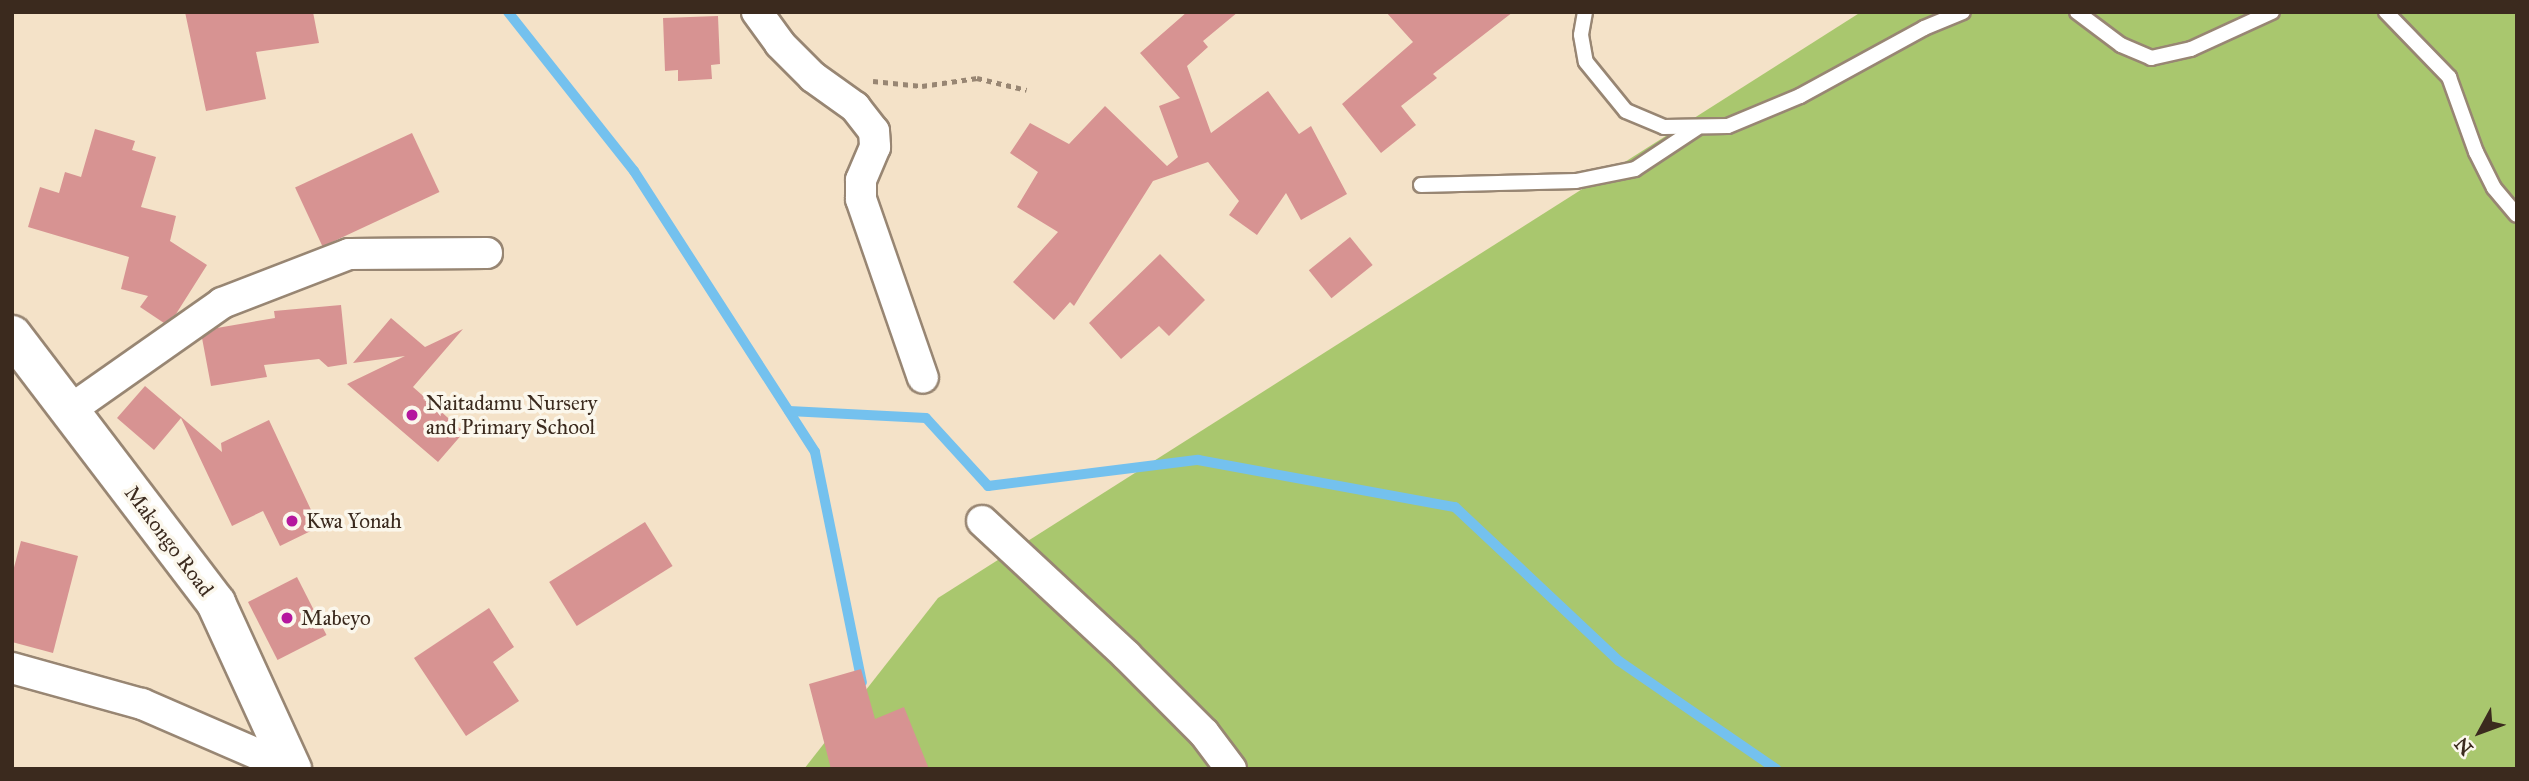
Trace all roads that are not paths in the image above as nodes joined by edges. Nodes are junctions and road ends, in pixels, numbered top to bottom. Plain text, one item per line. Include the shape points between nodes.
1 (757, 12) edge
2 (1585, 12) edge
3 (1963, 12) edge
4 (2077, 12) edge
5 (2272, 12) edge
6 (2386, 12) edge
7 (1698, 127) junction
8 (1421, 185) dead end
9 (2517, 215) edge
10 (487, 253) dead end
11 (12, 335) edge
12 (923, 378) dead end
13 (70, 410) junction
14 (982, 521) dead end
15 (12, 668) edge
16 (292, 769) edge
17 (1231, 769) edge

1 - 12 street via 813,77 855,107 874,131 875,147 861,180 861,199
2 - 7 lane via 1581,35 1586,62 1626,111 1664,127
3 - 7 lane via 1788,101 1728,127
4 - 5 lane via 2121,45 2151,58 2191,49
6 - 9 lane via 2449,77 2476,152 2494,188
7 - 8 lane via 1635,169 1576,181
10 - 13 street via 349,254 222,303
11 - 13 street, Makongo Road
13 - 16 street, Makongo Road via 216,603
14 - 17 street via 1126,655 1204,733
15 - 16 street via 142,704

